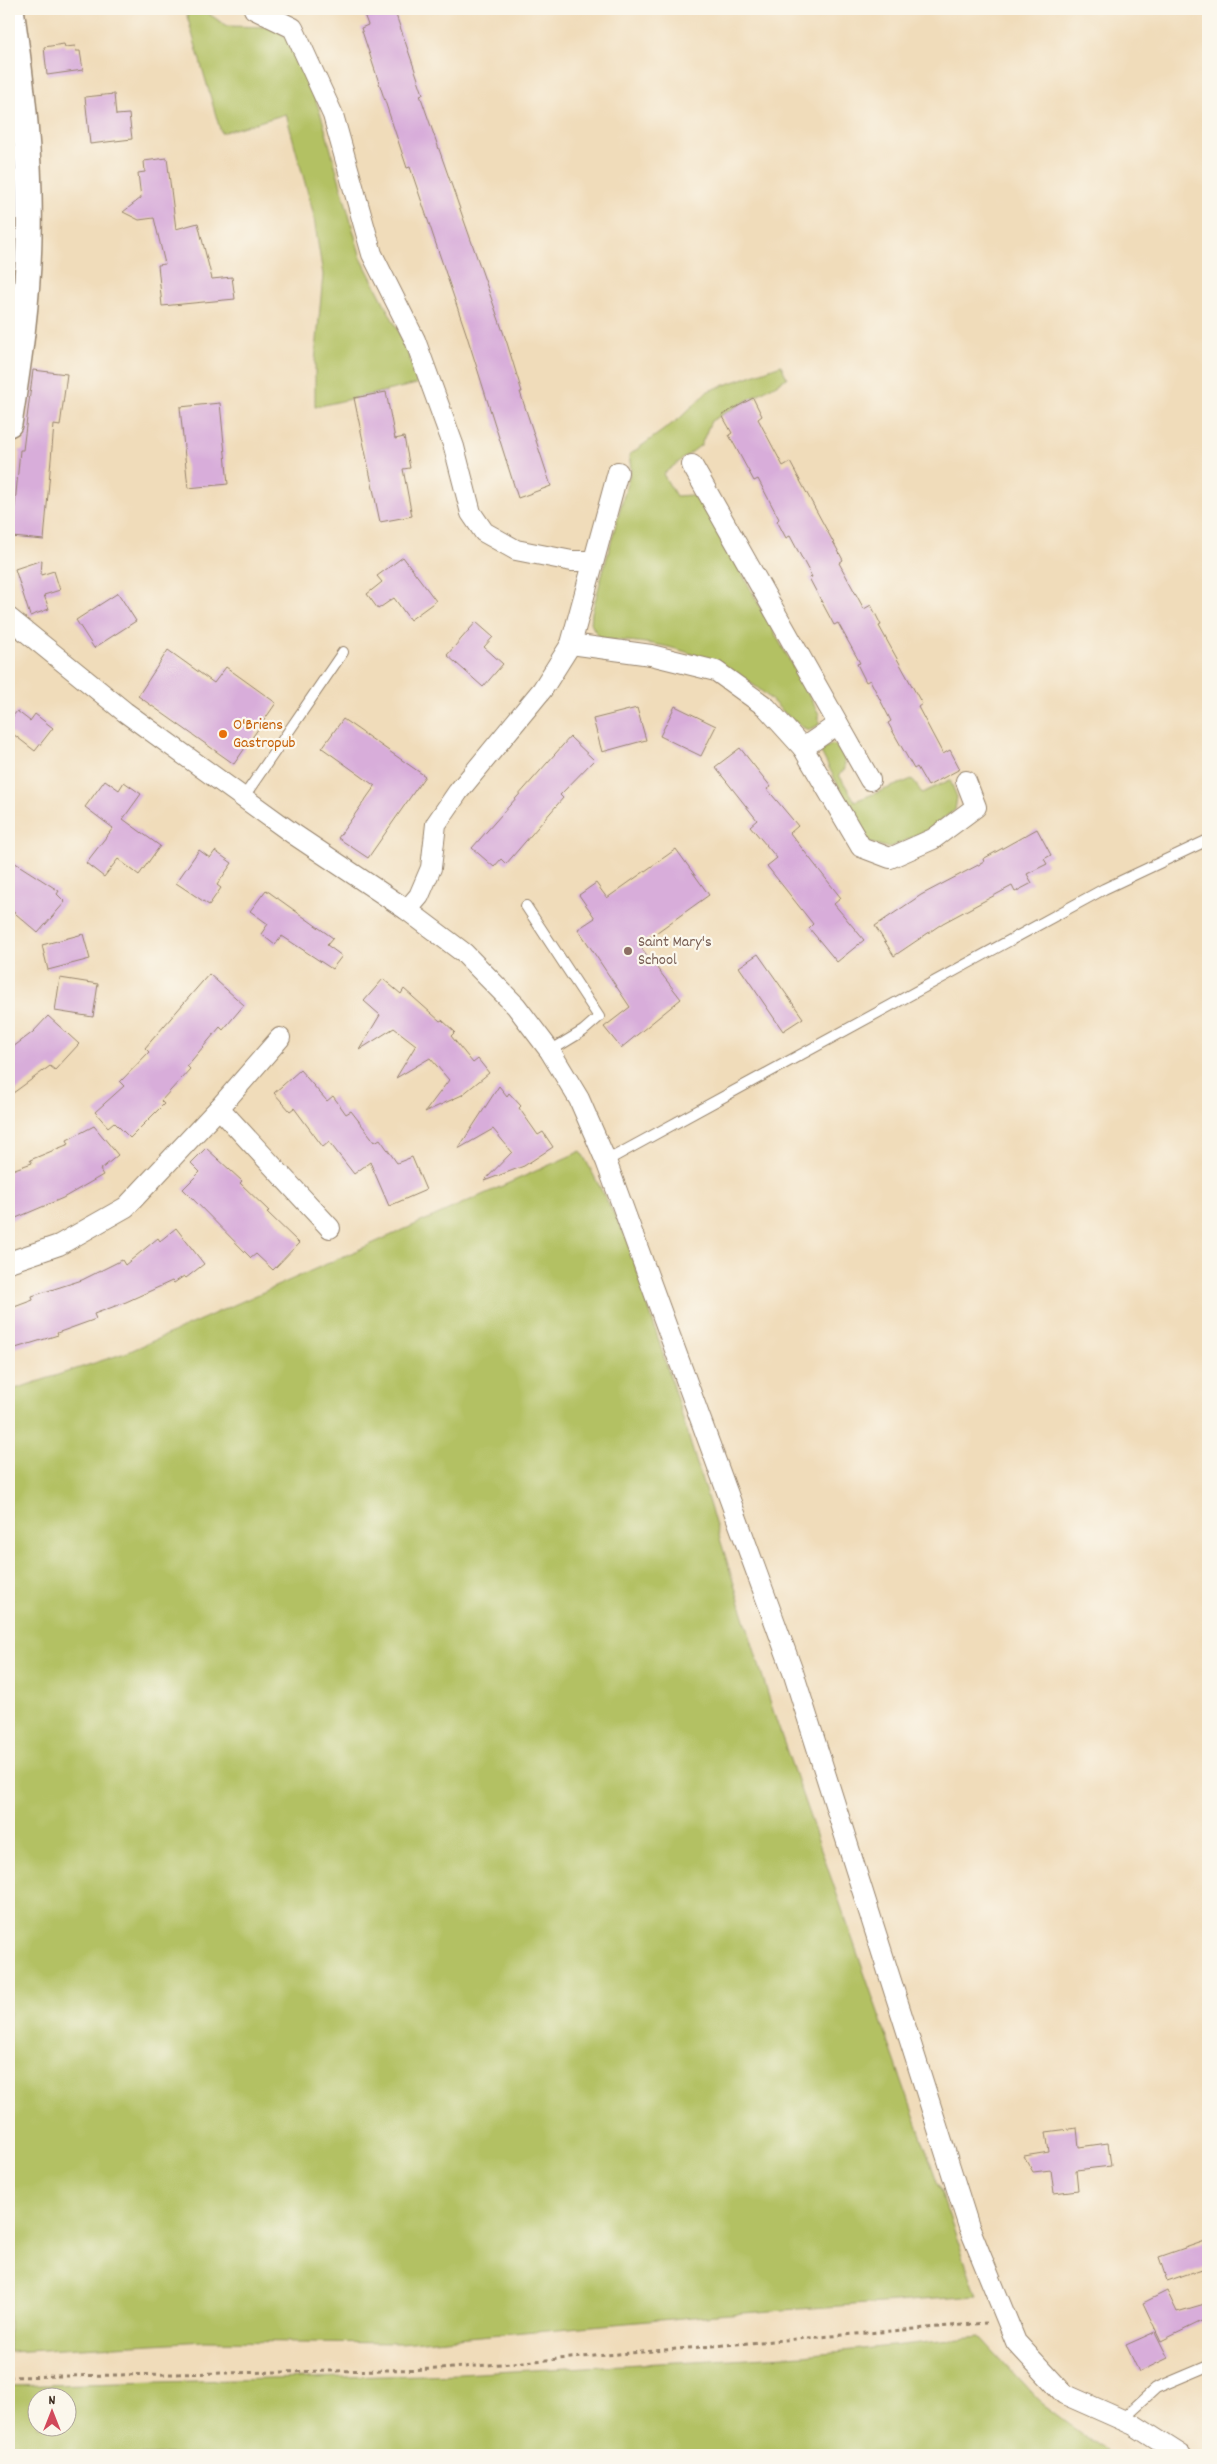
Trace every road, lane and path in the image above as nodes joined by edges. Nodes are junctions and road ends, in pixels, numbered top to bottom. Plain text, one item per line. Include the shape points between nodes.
1 (11, 9) edge
2 (254, 9) edge
3 (18, 176) edge
4 (17, 291) edge
5 (9, 424) edge
6 (692, 465) dead end
7 (618, 472) dead end
8 (593, 561) junction
9 (9, 618) edge
10 (571, 644) junction
11 (343, 652) dead end
12 (838, 724) junction
13 (803, 748) junction
14 (870, 780) dead end
15 (966, 781) dead end
16 (244, 798) junction
17 (1208, 840) edge
18 (526, 906) dead end
19 (408, 910) junction
20 (280, 1038) dead end
21 (550, 1051) junction
22 (219, 1108) junction
23 (606, 1161) junction
24 (330, 1228) dead end
25 (9, 1262) edge
26 (1006, 2321) junction
27 (1208, 2366) edge
28 (9, 2377) edge
29 (1121, 2420) junction
30 (1181, 2455) edge

1 - 3 street via 23,91
2 - 8 street via 293,28 333,116 372,254 415,340 454,447 471,513 484,532 516,550 572,561
3 - 4 street via 30,235
4 - 5 street via 24,331
6 - 12 street
7 - 8 street
8 - 10 street
9 - 16 street via 125,712
10 - 13 street via 651,655 716,671 766,707
10 - 19 street via 542,690 458,792 436,824 431,868 419,896
11 - 16 lane
12 - 13 street
12 - 14 street
13 - 15 street via 861,847 890,858 933,839 976,807
16 - 19 street
17 - 23 lane via 1104,889
18 - 21 lane via 599,1017
19 - 21 street via 464,953 516,1006
20 - 22 street
21 - 23 street via 580,1099
22 - 24 street
22 - 25 street via 126,1207 59,1245
23 - 26 street via 793,1672 969,2227
26 - 28 path via 440,2369
26 - 29 street via 1016,2342 1064,2394
27 - 29 lane via 1156,2388
29 - 30 street

